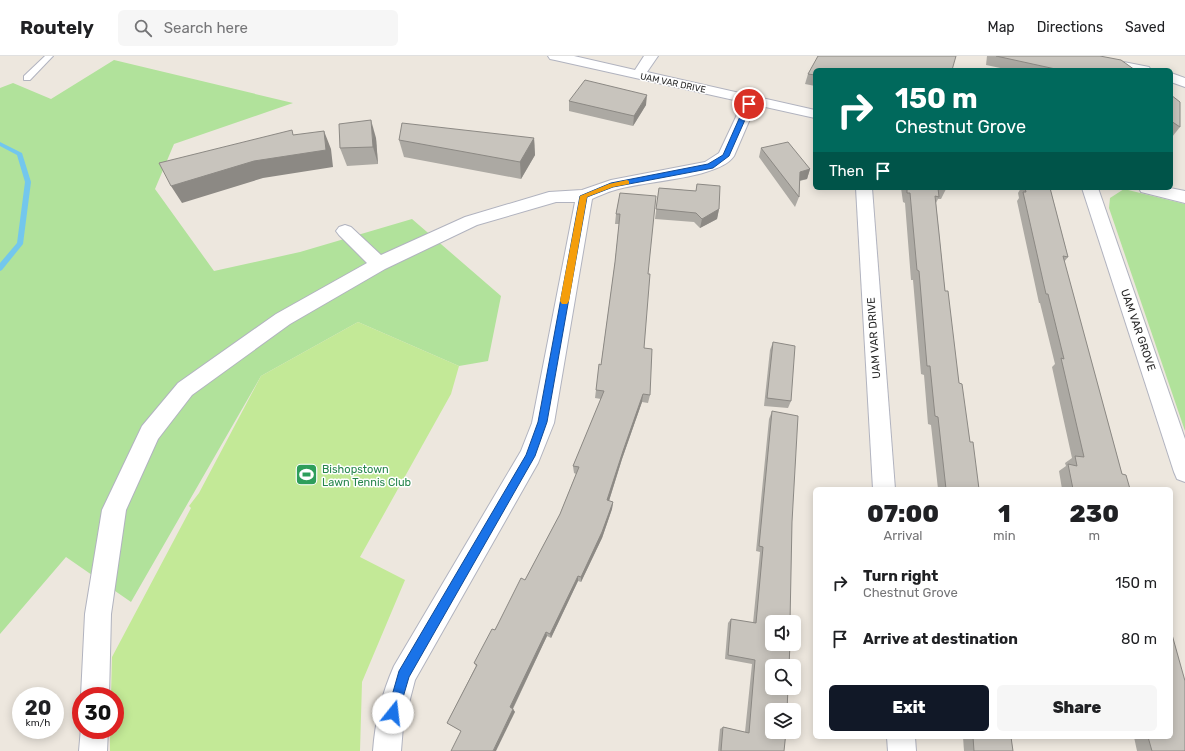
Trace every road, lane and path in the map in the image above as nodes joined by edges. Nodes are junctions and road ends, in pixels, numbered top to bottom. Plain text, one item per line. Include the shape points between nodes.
1 (49, 56) edge
2 (555, 56) edge
3 (651, 56) edge
4 (1071, 56) edge
5 (1134, 68) edge
6 (638, 75) junction
7 (27, 78) dead end
8 (1173, 78) edge
9 (1185, 83) edge
10 (751, 100) junction
11 (813, 114) edge
12 (864, 190) edge
13 (1091, 190) edge
14 (1155, 190) edge
15 (584, 196) junction
16 (1185, 197) edge
17 (345, 231) dead end
18 (379, 264) junction
19 (1184, 466) edge
20 (884, 487) edge
21 (95, 687) edge
22 (94, 739) edge
23 (901, 739) edge
24 (93, 751) edge
25 (387, 751) edge
26 (902, 751) edge

1 - 7 lane
2 - 6 street, UAM VAR DRIVE
3 - 6 street
4 - 5 street
6 - 10 street, UAM VAR DRIVE
8 - 9 street
10 - 11 street, UAM VAR DRIVE
10 - 15 street via 726,156 710,166 611,185
12 - 20 street, UAM VAR DRIVE
13 - 19 street, UAM VAR GROVE
14 - 16 street
15 - 18 street via 555,196 471,221
15 - 25 street via 543,422 530,456 403,675 389,726
17 - 18 street
18 - 21 street via 283,319 185,389 150,433 114,510 98,614
22 - 24 street
23 - 26 street

